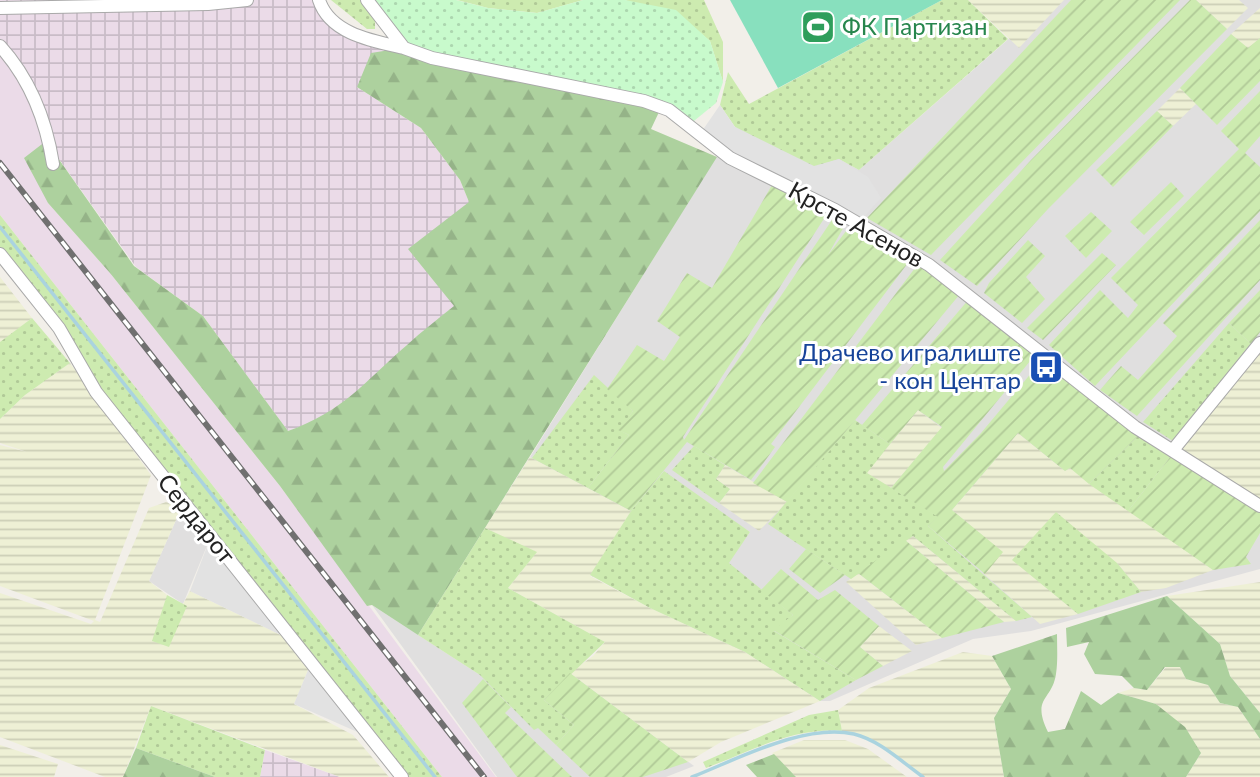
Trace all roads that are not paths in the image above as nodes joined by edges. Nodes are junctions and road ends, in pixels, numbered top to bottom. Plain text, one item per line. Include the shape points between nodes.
1 (247, 0) edge
2 (319, 0) edge
3 (367, 0) edge
4 (0, 8) edge
5 (0, 46) edge
6 (404, 48) junction
7 (53, 164) dead end
8 (0, 254) edge
9 (1260, 343) edge
10 (1173, 450) junction
11 (1260, 506) edge
12 (402, 777) edge

1 - 4 street
2 - 6 street, Крсте Асенов via 328,16 352,33
3 - 6 street
5 - 7 street via 24,76 50,139
6 - 10 street, Крсте Асенов via 669,110 730,158 835,210 929,265 1113,411
8 - 12 street, Сердарот via 59,328 96,393
9 - 10 street
10 - 11 street, Крсте Асенов

